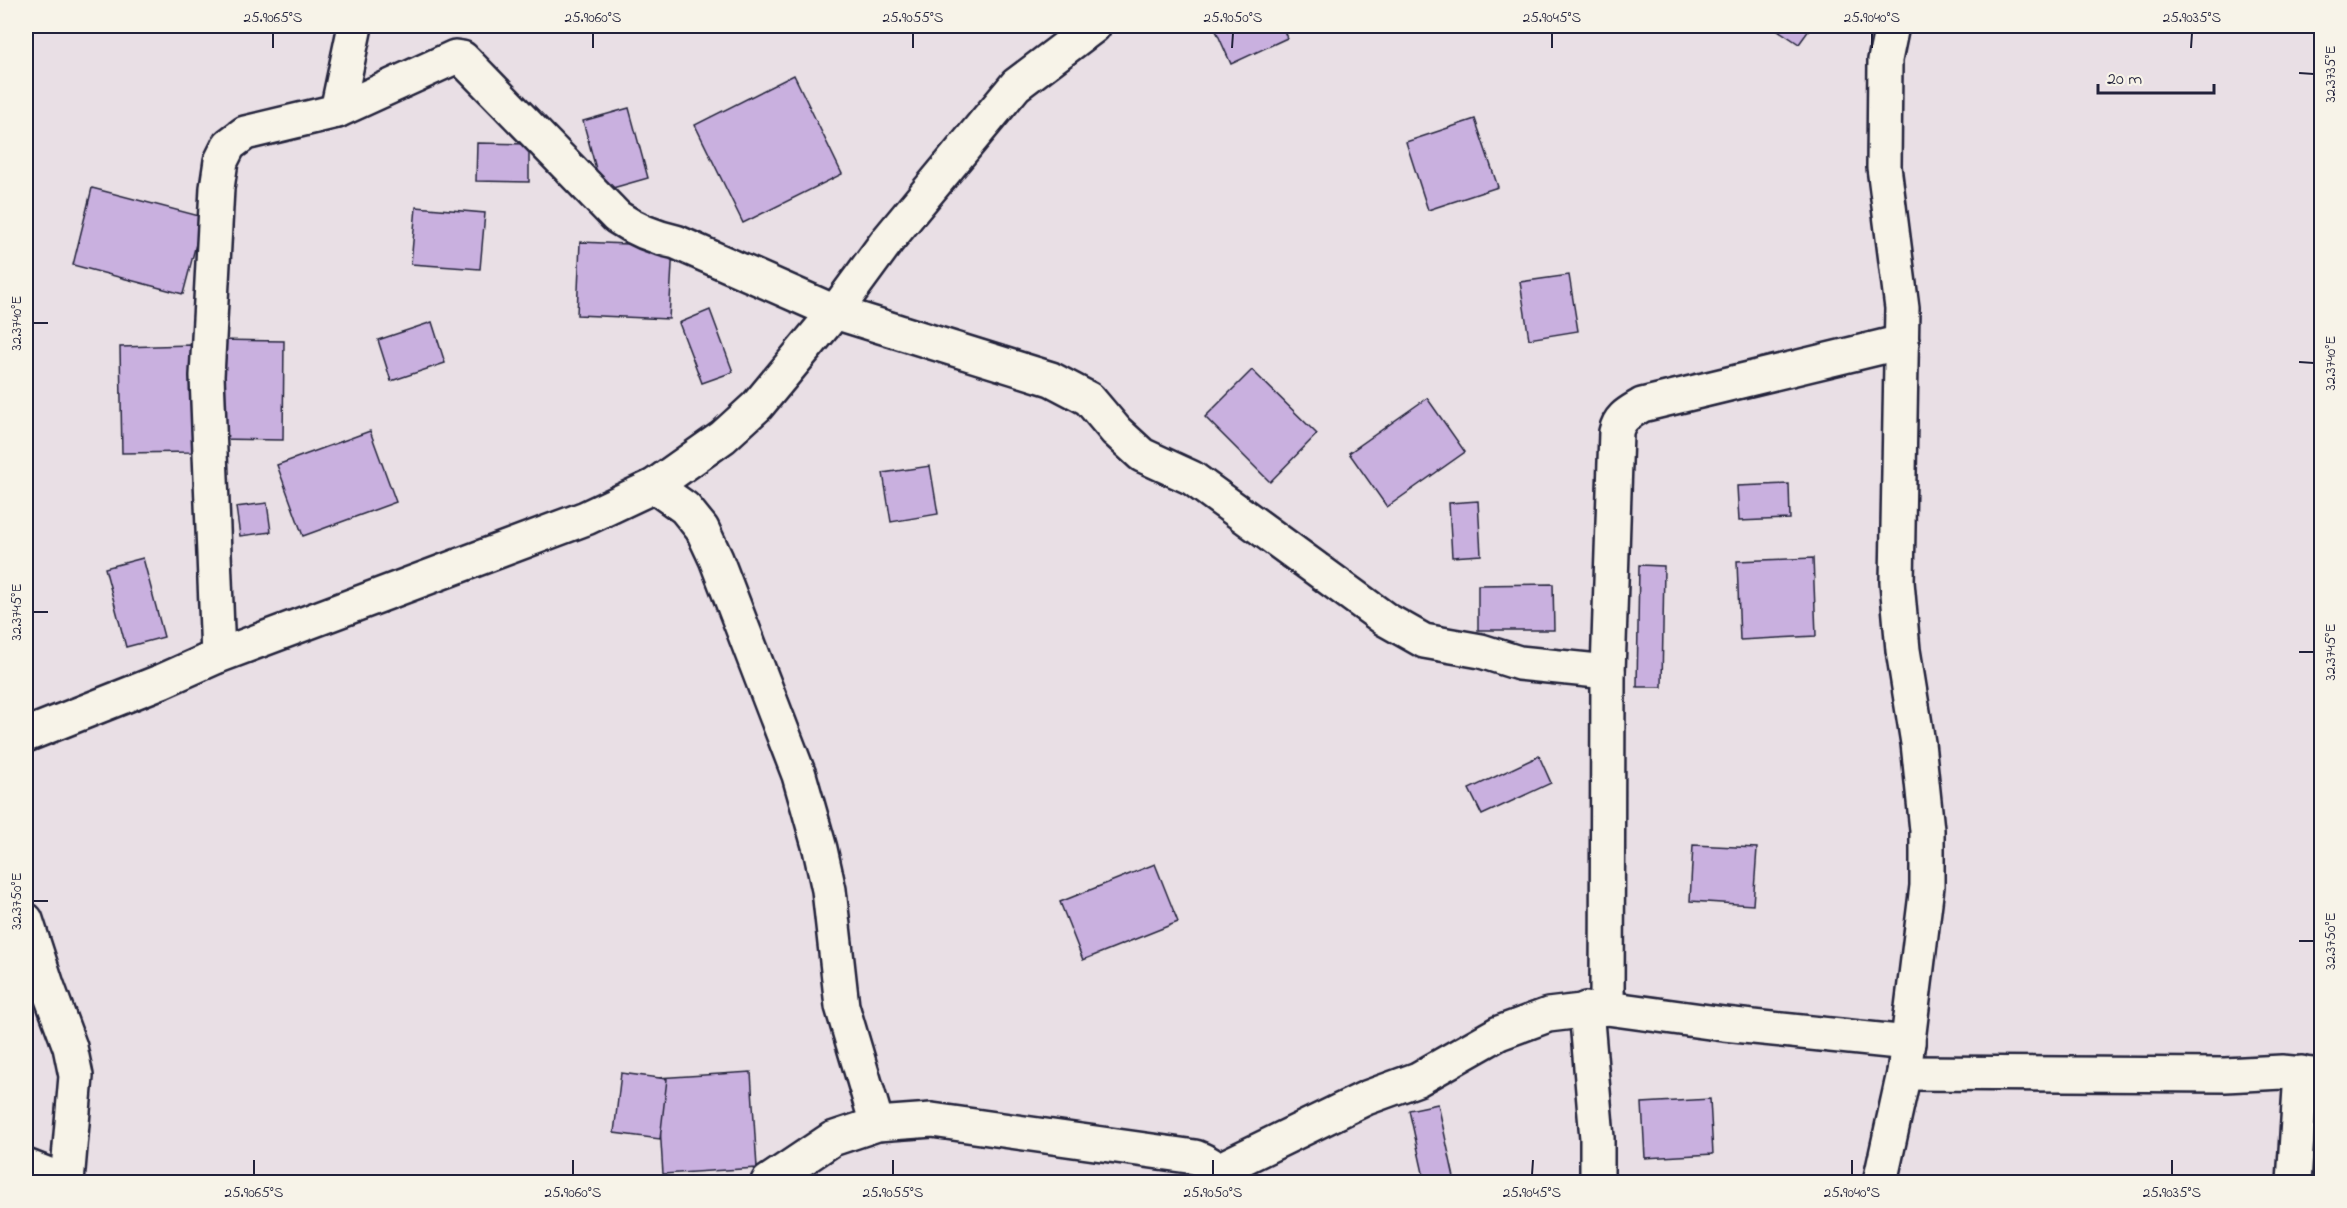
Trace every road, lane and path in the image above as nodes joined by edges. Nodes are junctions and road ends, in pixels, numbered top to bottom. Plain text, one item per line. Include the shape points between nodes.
1 (355, 26) edge
2 (1094, 26) edge
3 (1892, 26) edge
4 (337, 111) junction
5 (835, 312) junction
6 (1902, 342) junction
7 (654, 486) junction
8 (218, 656) junction
9 (1608, 672) junction
10 (26, 735) edge
11 (26, 920) edge
12 (1597, 1009) junction
13 (1906, 1058) junction
14 (2311, 1074) edge
15 (877, 1124) junction
16 (26, 1166) edge
17 (1220, 1176) edge
18 (67, 1182) edge
19 (768, 1182) edge
20 (1597, 1182) edge
21 (1880, 1182) edge
22 (2294, 1182) edge

1 - 4 street
2 - 5 street via 1016,85 887,241
3 - 6 street via 1886,60 1884,167 1902,308
4 - 5 street via 455,57 462,58 631,227 676,242
4 - 8 street via 245,134 229,145 221,161 207,376
5 - 7 street via 757,406 723,437
5 - 9 street via 1051,379 1089,399 1142,455 1192,478 1385,619 1424,641 1481,651 1519,663
6 - 9 street via 1642,405 1624,416 1616,432
6 - 13 street via 1898,582 1927,830 1926,903
7 - 8 street via 586,518
7 - 15 street via 685,508 702,530 799,775 829,890 842,1006
8 - 10 street
9 - 12 street
11 - 18 street via 70,1047 76,1076
12 - 13 street via 1724,1024
12 - 17 street via 1548,1015 1509,1029 1418,1079 1366,1098
12 - 20 street
13 - 14 street via 2224,1075
13 - 21 street
14 - 22 street
15 - 17 street via 932,1120 1195,1157 1211,1163
15 - 19 street via 832,1139
16 - 18 street

